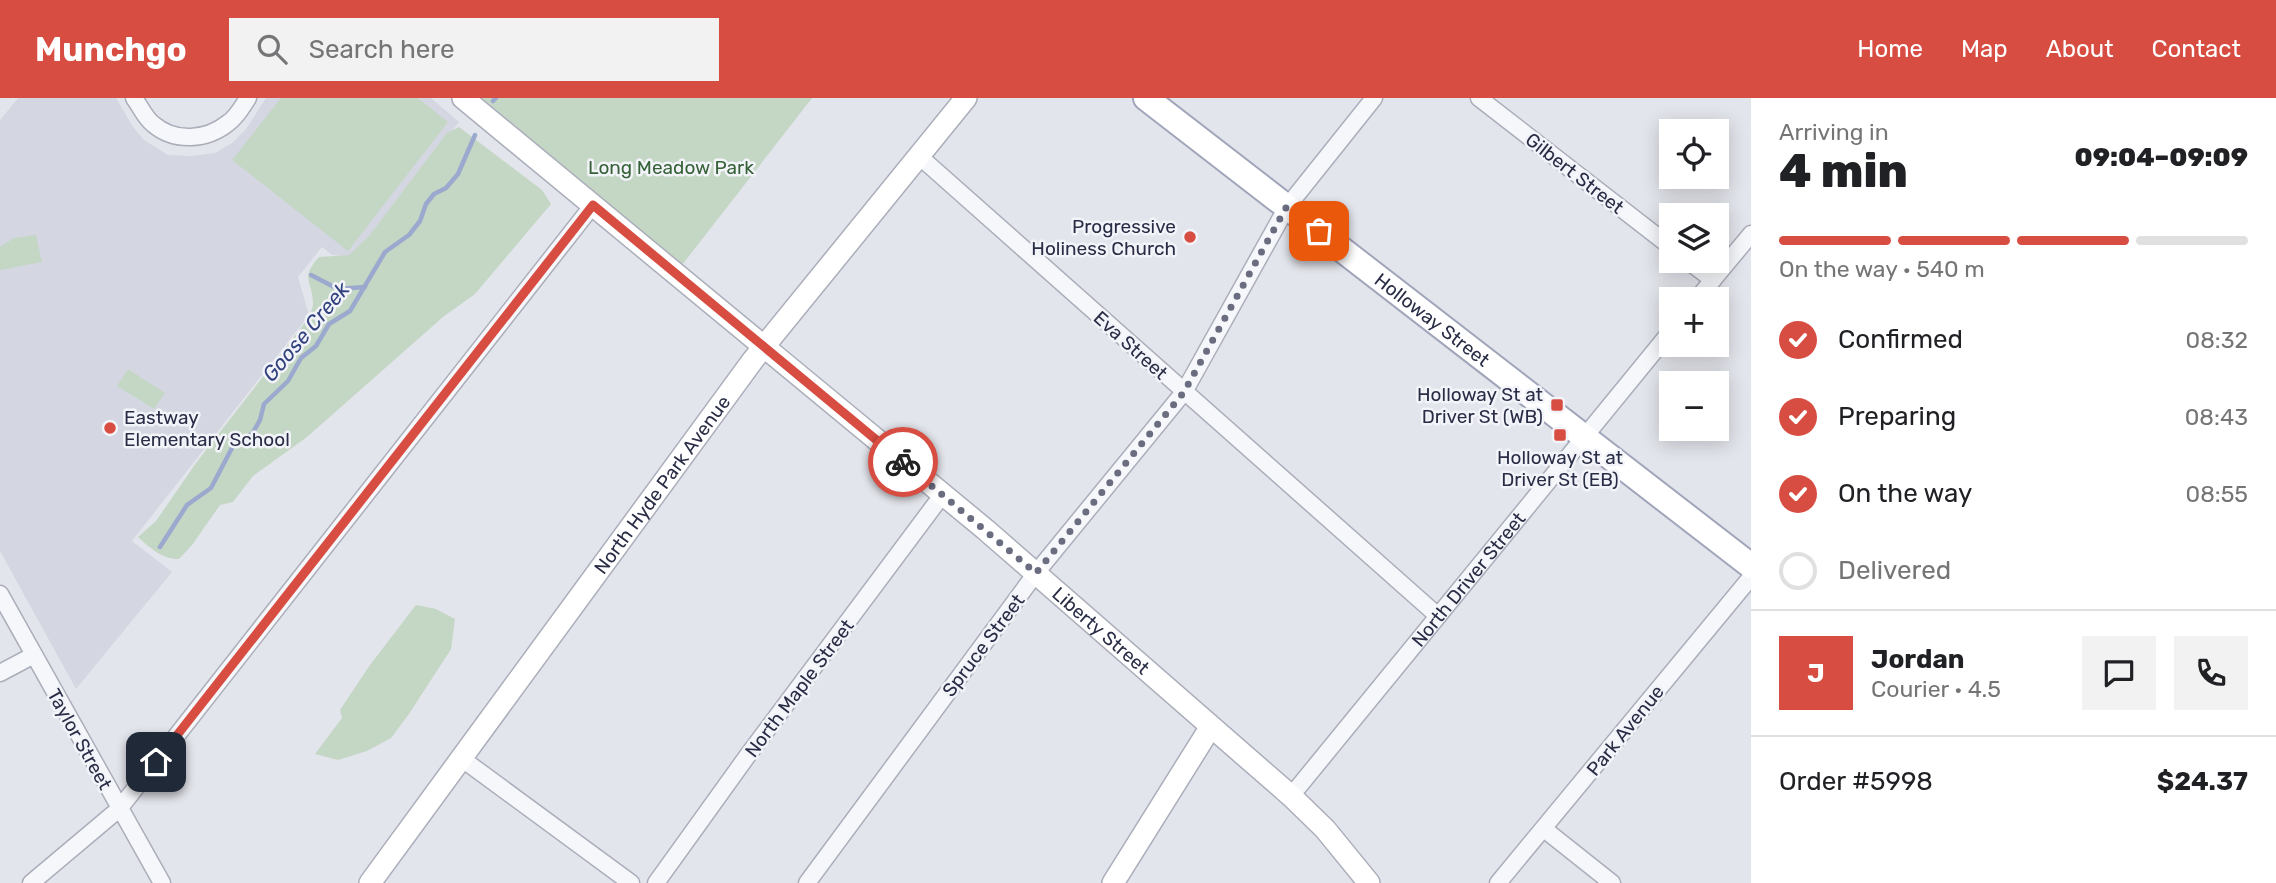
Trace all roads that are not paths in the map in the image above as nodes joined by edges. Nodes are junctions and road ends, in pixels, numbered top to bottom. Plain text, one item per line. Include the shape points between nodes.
1 (134, 98) edge
2 (248, 98) edge
3 (463, 98) edge
4 (967, 98) edge
5 (1146, 98) edge
6 (1374, 98) edge
7 (1479, 98) edge
8 (919, 156) junction
9 (593, 205) junction
10 (1287, 206) junction
11 (1751, 234) edge
12 (1659, 238) edge
13 (1704, 273) edge
14 (1713, 280) junction
15 (1707, 287) edge
16 (764, 346) junction
17 (1659, 346) edge
18 (1184, 392) junction
19 (1584, 438) junction
20 (943, 494) junction
21 (1751, 566) edge
22 (1036, 573) junction
23 (1751, 577) edge
24 (0, 594) edge
25 (1438, 616) junction
26 (34, 655) junction
27 (0, 673) edge
28 (1210, 728) junction
29 (461, 758) junction
30 (1291, 796) junction
31 (120, 809) junction
32 (1544, 829) junction
33 (31, 883) edge
34 (162, 883) edge
35 (370, 883) edge
36 (631, 883) edge
37 (656, 883) edge
38 (807, 883) edge
39 (1113, 883) edge
40 (1369, 883) edge
41 (1498, 883) edge
42 (1612, 883) edge

1 - 2 street via 151,123 186,138 220,129
3 - 9 street, Liberty Street
4 - 8 street, North Hyde Park Avenue
5 - 10 main road, Holloway Street
6 - 10 street, Spruce Street
7 - 12 street, Gilbert Street
8 - 16 street, North Hyde Park Avenue
8 - 18 street, Eva Street
9 - 16 street, Liberty Street
9 - 31 street
10 - 18 street, Spruce Street
10 - 19 main road, Holloway Street
11 - 14 street
13 - 14 street
14 - 15 street
16 - 20 street, Liberty Street
16 - 29 street, North Hyde Park Avenue
17 - 19 street, North Driver Street
18 - 22 street, Spruce Street
18 - 25 street, Eva Street
19 - 21 main road, Holloway Street
19 - 25 street, North Driver Street
20 - 22 street, Liberty Street
20 - 37 street, North Maple Street
22 - 28 street, Liberty Street
22 - 38 street, Spruce Street
23 - 32 street, Park Avenue
24 - 26 street, Taylor Street
25 - 30 street, North Driver Street
26 - 27 street
26 - 31 street, Taylor Street
28 - 30 street, Liberty Street
28 - 39 street
29 - 35 street, North Hyde Park Avenue
29 - 36 street
30 - 40 street, Liberty Street
31 - 33 street
31 - 34 street, Taylor Street
32 - 41 street, Park Avenue
32 - 42 street

